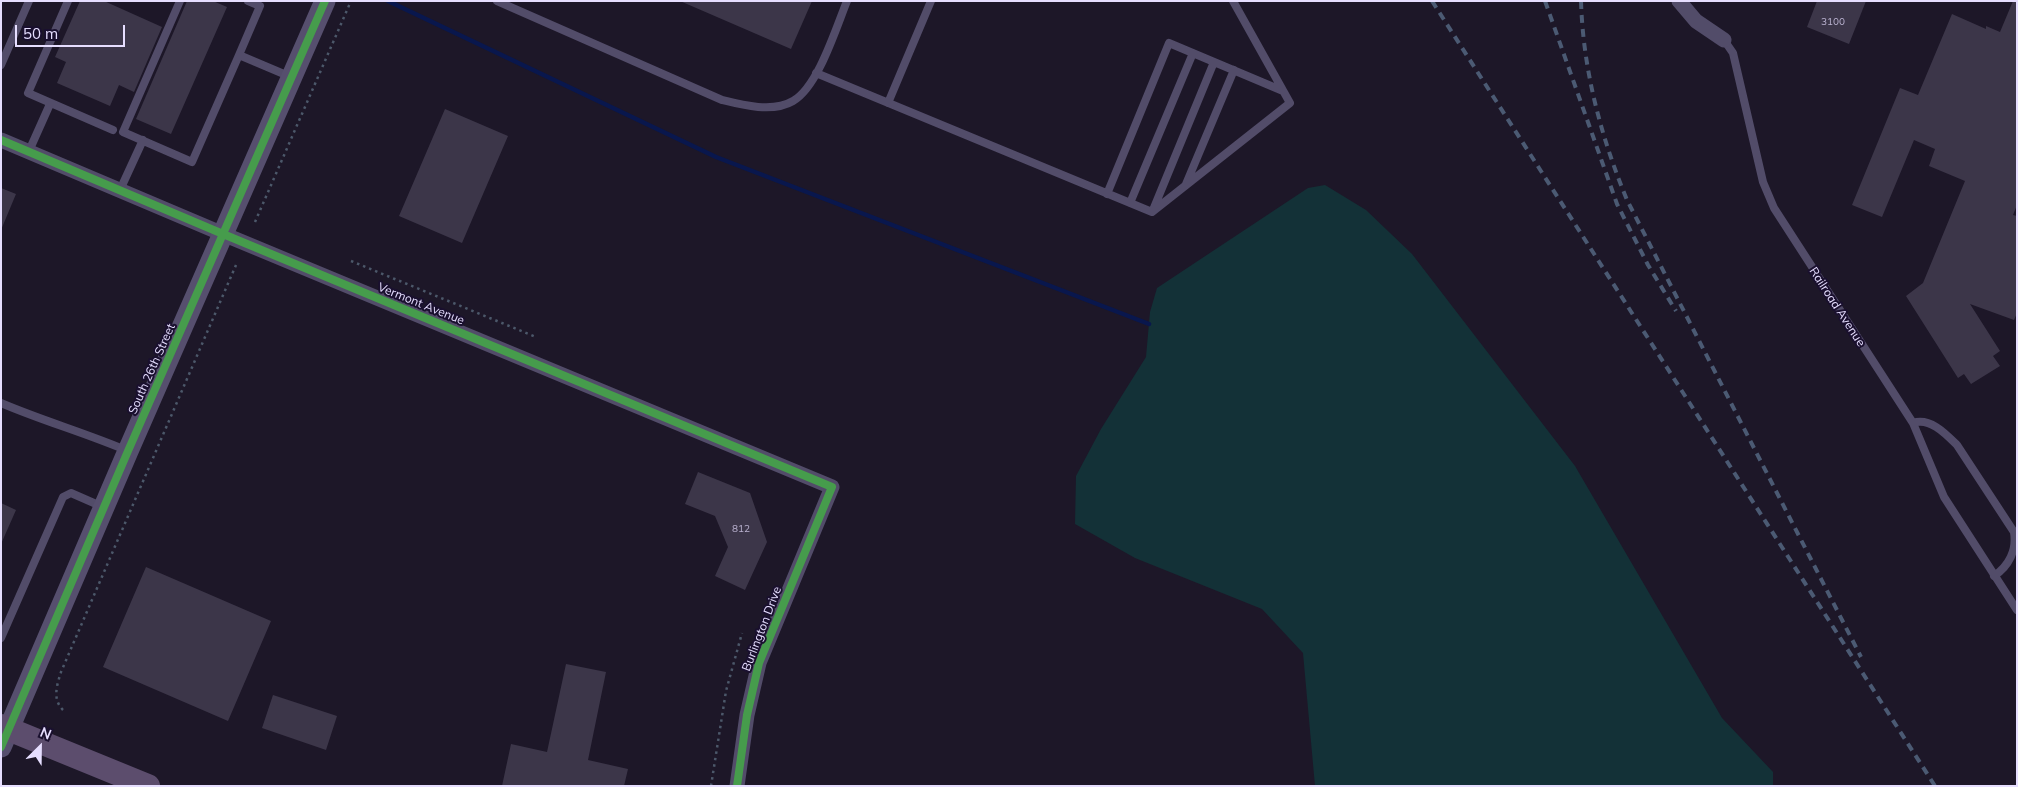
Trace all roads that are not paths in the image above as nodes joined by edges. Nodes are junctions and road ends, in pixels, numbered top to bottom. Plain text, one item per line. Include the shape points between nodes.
1 (29, 1) edge
2 (68, 1) edge
3 (180, 1) edge
4 (248, 1) edge
5 (325, 1) edge
6 (496, 1) edge
7 (847, 1) edge
8 (930, 1) edge
9 (1233, 1) edge
10 (1679, 1) edge
11 (1724, 40) joint
12 (1193, 53) junction
13 (239, 55) junction
14 (1214, 62) junction
15 (1, 65) edge
16 (1234, 70) junction
17 (816, 73) junction
18 (292, 78) junction
19 (1283, 91) junction
20 (888, 103) junction
21 (50, 104) junction
22 (113, 130) dead end
23 (1, 140) edge
24 (143, 140) junction
25 (29, 151) junction
26 (1186, 185) junction
27 (120, 190) junction
28 (1107, 194) junction
29 (1130, 203) junction
30 (1152, 212) junction
31 (223, 234) junction
32 (1, 403) edge
33 (1914, 423) junction
34 (128, 451) junction
35 (832, 487) joint
36 (104, 507) junction
37 (1994, 576) junction
38 (2017, 610) edge
39 (1, 638) edge
40 (4, 734) edge
41 (148, 786) edge
42 (737, 786) edge

1 - 15 lane
2 - 21 lane via 28,93
3 - 24 lane via 123,132
4 - 13 lane via 260,6
5 - 18 street, South 26th Street
6 - 17 lane via 722,100 738,104 776,106 792,102 806,92
7 - 17 lane
8 - 20 lane
9 - 19 lane
10 - 11 street, Railroad Avenue via 1696,21
11 - 33 lane, Railroad Avenue via 1733,53 1763,182 1774,208
12 - 14 lane
12 - 28 lane via 1170,43
12 - 29 lane
13 - 18 lane
13 - 24 lane via 192,162
14 - 16 lane
14 - 30 lane
16 - 19 lane
16 - 26 lane
17 - 20 lane
18 - 31 street, South 26th Street
19 - 26 lane via 1290,102
20 - 28 lane
21 - 22 lane
21 - 25 lane
23 - 25 street, Vermont Avenue
24 - 27 lane
25 - 27 street, Vermont Avenue
26 - 30 lane
27 - 31 street, Vermont Avenue
28 - 29 lane
29 - 30 lane
31 - 34 street, South 26th Street
31 - 35 street, Vermont Avenue
32 - 34 lane
33 - 37 lane, Railroad Avenue via 1944,497
33 - 37 lane via 1923,421 1931,424 1957,445 2014,532 2011,557
34 - 36 street, South 26th Street
35 - 42 street, Burlington Drive via 759,663 747,715
36 - 39 lane via 71,493 63,497
36 - 40 street, South 26th Street
37 - 38 lane, Railroad Avenue
40 - 41 main road

